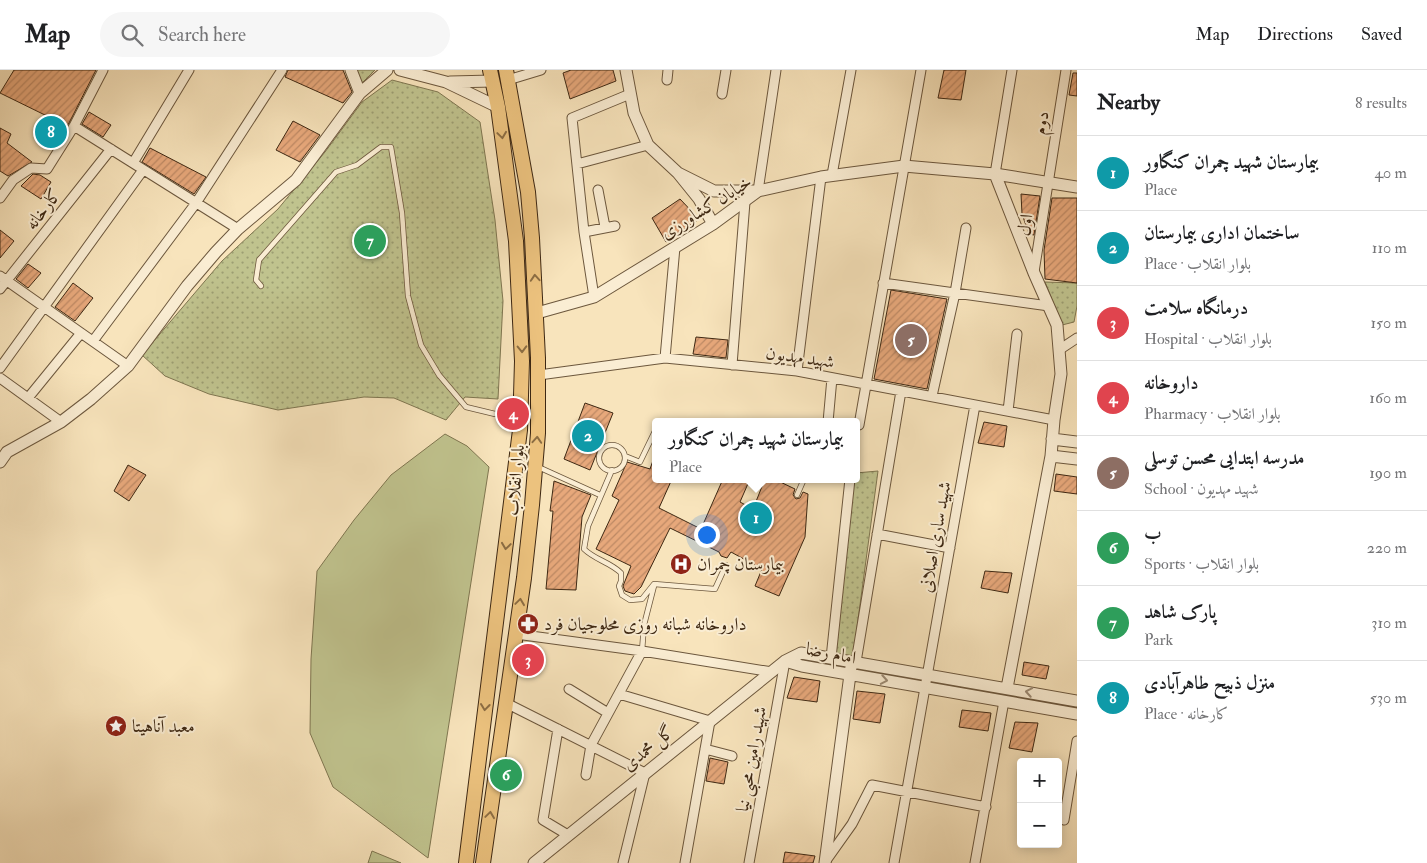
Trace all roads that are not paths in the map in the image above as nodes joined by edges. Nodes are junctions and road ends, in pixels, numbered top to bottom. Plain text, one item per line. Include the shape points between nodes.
1 (103, 70) edge
2 (189, 70) edge
3 (282, 70) edge
4 (351, 70) edge
5 (387, 70) edge
6 (400, 70) edge
7 (541, 70) edge
8 (626, 70) edge
9 (668, 70) edge
10 (726, 70) edge
11 (776, 70) edge
12 (850, 70) edge
13 (921, 70) edge
14 (1012, 70) edge
15 (1066, 70) edge
16 (507, 75) edge
17 (492, 76) edge
18 (667, 80) dead end
19 (446, 82) junction
20 (360, 92) junction
21 (630, 94) junction
22 (722, 94) dead end
23 (498, 107) junction
24 (74, 126) junction
25 (648, 145) junction
26 (111, 149) junction
27 (133, 163) junction
28 (577, 164) junction
29 (904, 166) junction
30 (143, 170) junction
31 (678, 173) junction
32 (995, 174) junction
33 (827, 176) junction
34 (1048, 182) junction
35 (1077, 187) edge
36 (598, 190) dead end
37 (758, 191) junction
38 (0, 198) edge
39 (745, 202) junction
40 (196, 203) junction
41 (713, 224) junction
42 (614, 226) dead end
43 (605, 228) junction
44 (966, 228) dead end
45 (238, 229) junction
46 (584, 232) junction
47 (675, 247) junction
48 (1034, 273) junction
49 (3, 278) edge
50 (883, 283) junction
51 (262, 286) dead end
52 (0, 289) edge
53 (955, 293) junction
54 (594, 297) junction
55 (1049, 306) junction
56 (44, 307) junction
57 (537, 313) junction
58 (81, 333) junction
59 (1017, 334) dead end
60 (1077, 338) edge
61 (93, 341) junction
62 (1059, 350) junction
63 (665, 358) junction
64 (732, 365) junction
65 (128, 366) junction
66 (0, 368) edge
67 (797, 371) junction
68 (539, 375) junction
69 (0, 378) edge
70 (832, 378) junction
71 (866, 384) junction
72 (901, 391) junction
73 (932, 396) junction
74 (28, 398) junction
75 (975, 405) junction
76 (520, 409) junction
77 (1008, 411) junction
78 (828, 418) edge
79 (860, 419) edge
80 (1054, 420) junction
81 (61, 422) junction
82 (652, 437) edge
83 (1052, 439) junction
84 (1077, 442) edge
85 (2, 454) edge
86 (625, 456) junction
87 (1051, 456) junction
88 (1077, 459) edge
89 (535, 466) junction
90 (612, 470) junction
91 (802, 483) edge
92 (850, 483) edge
93 (600, 495) junction
94 (797, 496) dead end
95 (877, 534) junction
96 (950, 548) junction
97 (726, 565) dead end
98 (654, 584) junction
99 (516, 634) junction
100 (642, 651) junction
101 (831, 658) junction
102 (785, 661) junction
103 (854, 662) junction
104 (772, 672) junction
105 (850, 674) junction
106 (927, 674) junction
107 (925, 687) junction
108 (1007, 688) junction
109 (569, 689) dead end
110 (619, 694) junction
111 (1077, 700) edge
112 (1004, 701) junction
113 (506, 703) junction
114 (608, 713) junction
115 (1077, 714) edge
116 (710, 721) junction
117 (558, 728) junction
118 (1077, 741) edge
119 (591, 745) junction
120 (705, 749) junction
121 (732, 756) dead end
122 (645, 774) junction
123 (586, 775) dead end
124 (906, 791) junction
125 (986, 807) junction
126 (1064, 820) dead end
127 (568, 836) junction
128 (549, 851) junction
129 (466, 863) edge
130 (483, 863) edge
131 (534, 863) edge
132 (546, 863) edge
133 (623, 863) edge
134 (685, 863) edge
135 (749, 863) edge
136 (825, 863) edge
137 (894, 863) edge
138 (975, 863) edge

1 - 24 street
2 - 27 street
3 - 40 street
4 - 20 street
5 - 20 street
6 - 19 street
7 - 16 street
8 - 21 street
9 - 18 street
10 - 22 street
11 - 37 street
12 - 33 street
13 - 29 street
14 - 32 street
15 - 34 street, دوم
57 -> 16 main road, بلوار انقلاب via 528,192
17 - 19 street
17 - 23 main road, بلوار انقلاب
19 - 23 street
20 - 45 street via 296,180
21 - 25 street via 634,113
21 - 28 street via 572,118
23 -> 76 main road, بلوار انقلاب via 516,241 521,333
24 - 26 street
24 - 38 street via 47,170 31,168 13,180
25 - 28 street
25 - 31 street
26 - 27 street
26 - 49 street, کارخانه
27 - 30 street
28 - 46 street
29 - 32 street, خیابان کشاورزی
29 - 33 street, خیابان کشاورزی
29 - 50 street
30 - 40 street
30 - 56 street
31 - 37 street via 714,191
31 - 41 street via 699,199
32 - 34 street, خیابان کشاورزی
32 - 48 street
33 - 37 street, خیابان کشاورزی
33 - 67 street
34 - 35 street, خیابان کشاورزی
34 - 48 street, اول
36 - 43 street
37 - 39 street, خیابان کشاورزی
39 - 41 street, خیابان کشاورزی
39 - 64 street
40 - 45 street
40 - 61 street
41 - 47 street, خیابان کشاورزی
42 - 43 street
43 - 46 street
44 - 53 street
45 - 65 street via 187,286
46 - 54 street
47 - 54 street, خیابان کشاورزی
47 - 63 street
48 - 55 street
49 - 52 street, کارخانه
49 - 56 street
50 - 53 street
50 - 71 street
51 - 76 lane via 256,280 259,260 336,172 357,165 381,146 391,147 402,213 408,296 421,345 439,376 466,407 495,414
53 - 55 street
53 - 73 street
54 - 57 street, خیابان کشاورزی
55 - 62 street via 1057,325
56 - 58 street
56 - 66 street
57 - 68 main road, بلوار انقلاب
58 - 61 street
58 - 74 street
59 - 77 street
60 - 62 street
61 - 65 street
62 - 80 street via 1061,374
63 - 64 street, شهید مهدیون
63 - 68 street, شهید مهدیون
64 - 67 street, شهید مهدیون
65 - 81 street
67 - 70 street, شهید مهدیون
89 -> 68 main road, بلوار انقلاب
69 - 74 street
70 - 71 street, شهید مهدیون
70 - 78 street
71 - 72 street, شهید مهدیون
71 - 79 street
72 - 73 street, شهید مهدیون
72 - 95 street
73 - 75 street, شهید مهدیون
74 - 81 street
75 - 77 street, شهید مهدیون
75 - 96 street, شهید ساری اصلانی
76 -> 129 main road, بلوار انقلاب via 512,502
77 - 80 street, شهید مهدیون
80 - 83 street
81 - 85 street
82 - 86 lane via 640,462
83 - 84 street
83 - 87 street
86 - 90 lane via 623,464
86 - 90 lane via 617,446 602,450 599,458 602,465
87 - 88 street
87 - 108 street
89 - 93 lane
99 -> 89 main road, بلوار انقلاب
90 - 93 lane
91 - 94 lane
92 - 101 street
93 - 98 lane via 588,526 584,549 621,573 619,586 622,595 630,600 642,599
95 - 96 street
95 - 103 street
96 - 106 street, شهید ساری اصلانی
97 - 98 lane via 715,588
98 - 100 lane via 644,625
99 - 100 street
99 - 113 main road, بلوار انقلاب
100 - 104 street
100 - 110 street
101 - 102 street, امام رضا via 801,653
101 - 103 street, امام رضا
102 - 104 street, گل محمدی
102 - 105 street, امام رضا
102 - 135 street, شهید رامین محبی نیا
103 - 105 street
103 - 106 street, امام رضا
104 - 116 street, گل محمدی
105 -> 107 street, امام رضا
105 - 136 street
106 - 107 street, شهید ساری اصلانی
106 - 108 street, امام رضا
107 - 112 street, امام رضا
107 - 124 street, شهید ساری اصلانی
111 -> 108 street, امام رضا
109 - 114 street
110 - 114 street
110 - 116 street
112 - 115 street, امام رضا
112 - 125 street
113 - 117 street
130 -> 113 main road, بلوار انقلاب
114 - 119 street
116 - 120 street
116 - 122 street, گل محمدی
117 - 119 street
117 - 127 street via 543,820
118 - 126 street
119 - 122 street
119 - 123 street
120 - 121 street
120 - 134 street
122 - 127 street, گل محمدی
122 - 133 street
124 - 125 street
124 - 136 street via 872,784 852,824
124 - 137 street, شهید ساری اصلانی
125 - 138 street
127 - 128 street, گل محمدی
128 - 131 street, گل محمدی
128 - 132 street

